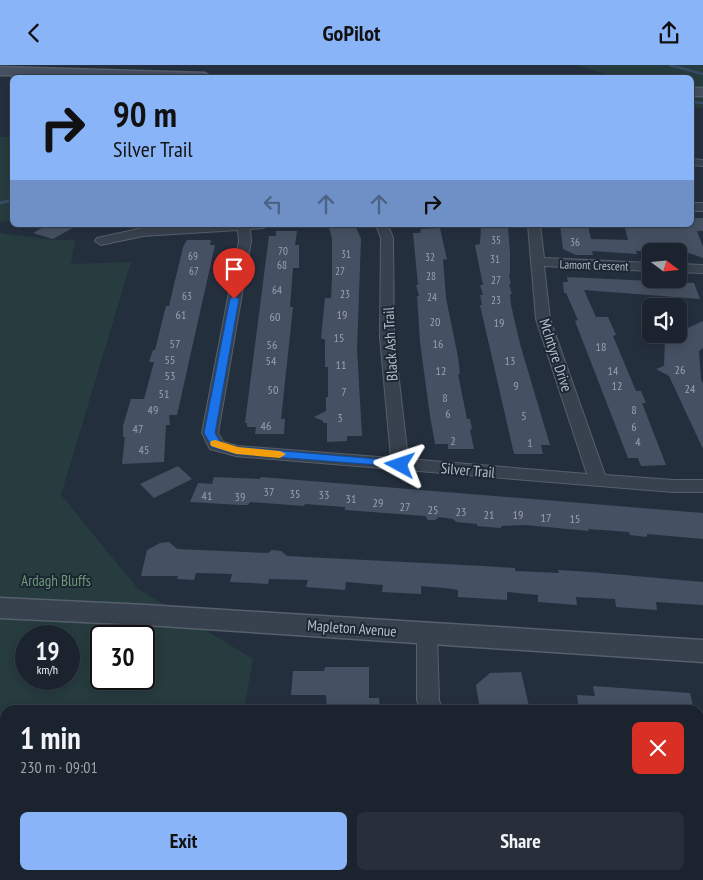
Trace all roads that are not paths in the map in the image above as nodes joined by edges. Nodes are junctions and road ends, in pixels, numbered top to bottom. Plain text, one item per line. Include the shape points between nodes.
1 (0, 71) edge
2 (133, 75) edge
3 (234, 227) edge
4 (252, 227) edge
5 (383, 227) edge
6 (534, 227) edge
7 (101, 241) dead end
8 (537, 262) junction
9 (642, 267) edge
10 (688, 268) edge
11 (703, 269) edge
12 (400, 465) junction
13 (598, 480) junction
14 (703, 486) edge
15 (0, 609) edge
16 (427, 634) junction
17 (703, 651) edge
18 (429, 705) edge

1 - 2 main road
3 - 7 street via 143,232
4 - 12 street, Silver Trail via 245,241 210,433 216,445 236,451
5 - 12 street, Black Ash Trail via 387,238 387,337
6 - 8 street, McIntyre Drive
8 - 9 street, Lamont Crescent
8 - 13 street, McIntyre Drive via 543,319
10 - 11 street
12 - 13 street, Silver Trail
13 - 14 street, Silver Trail
15 - 16 street, Mapleton Avenue via 146,615
16 - 17 street, Mapleton Avenue
16 - 18 street

